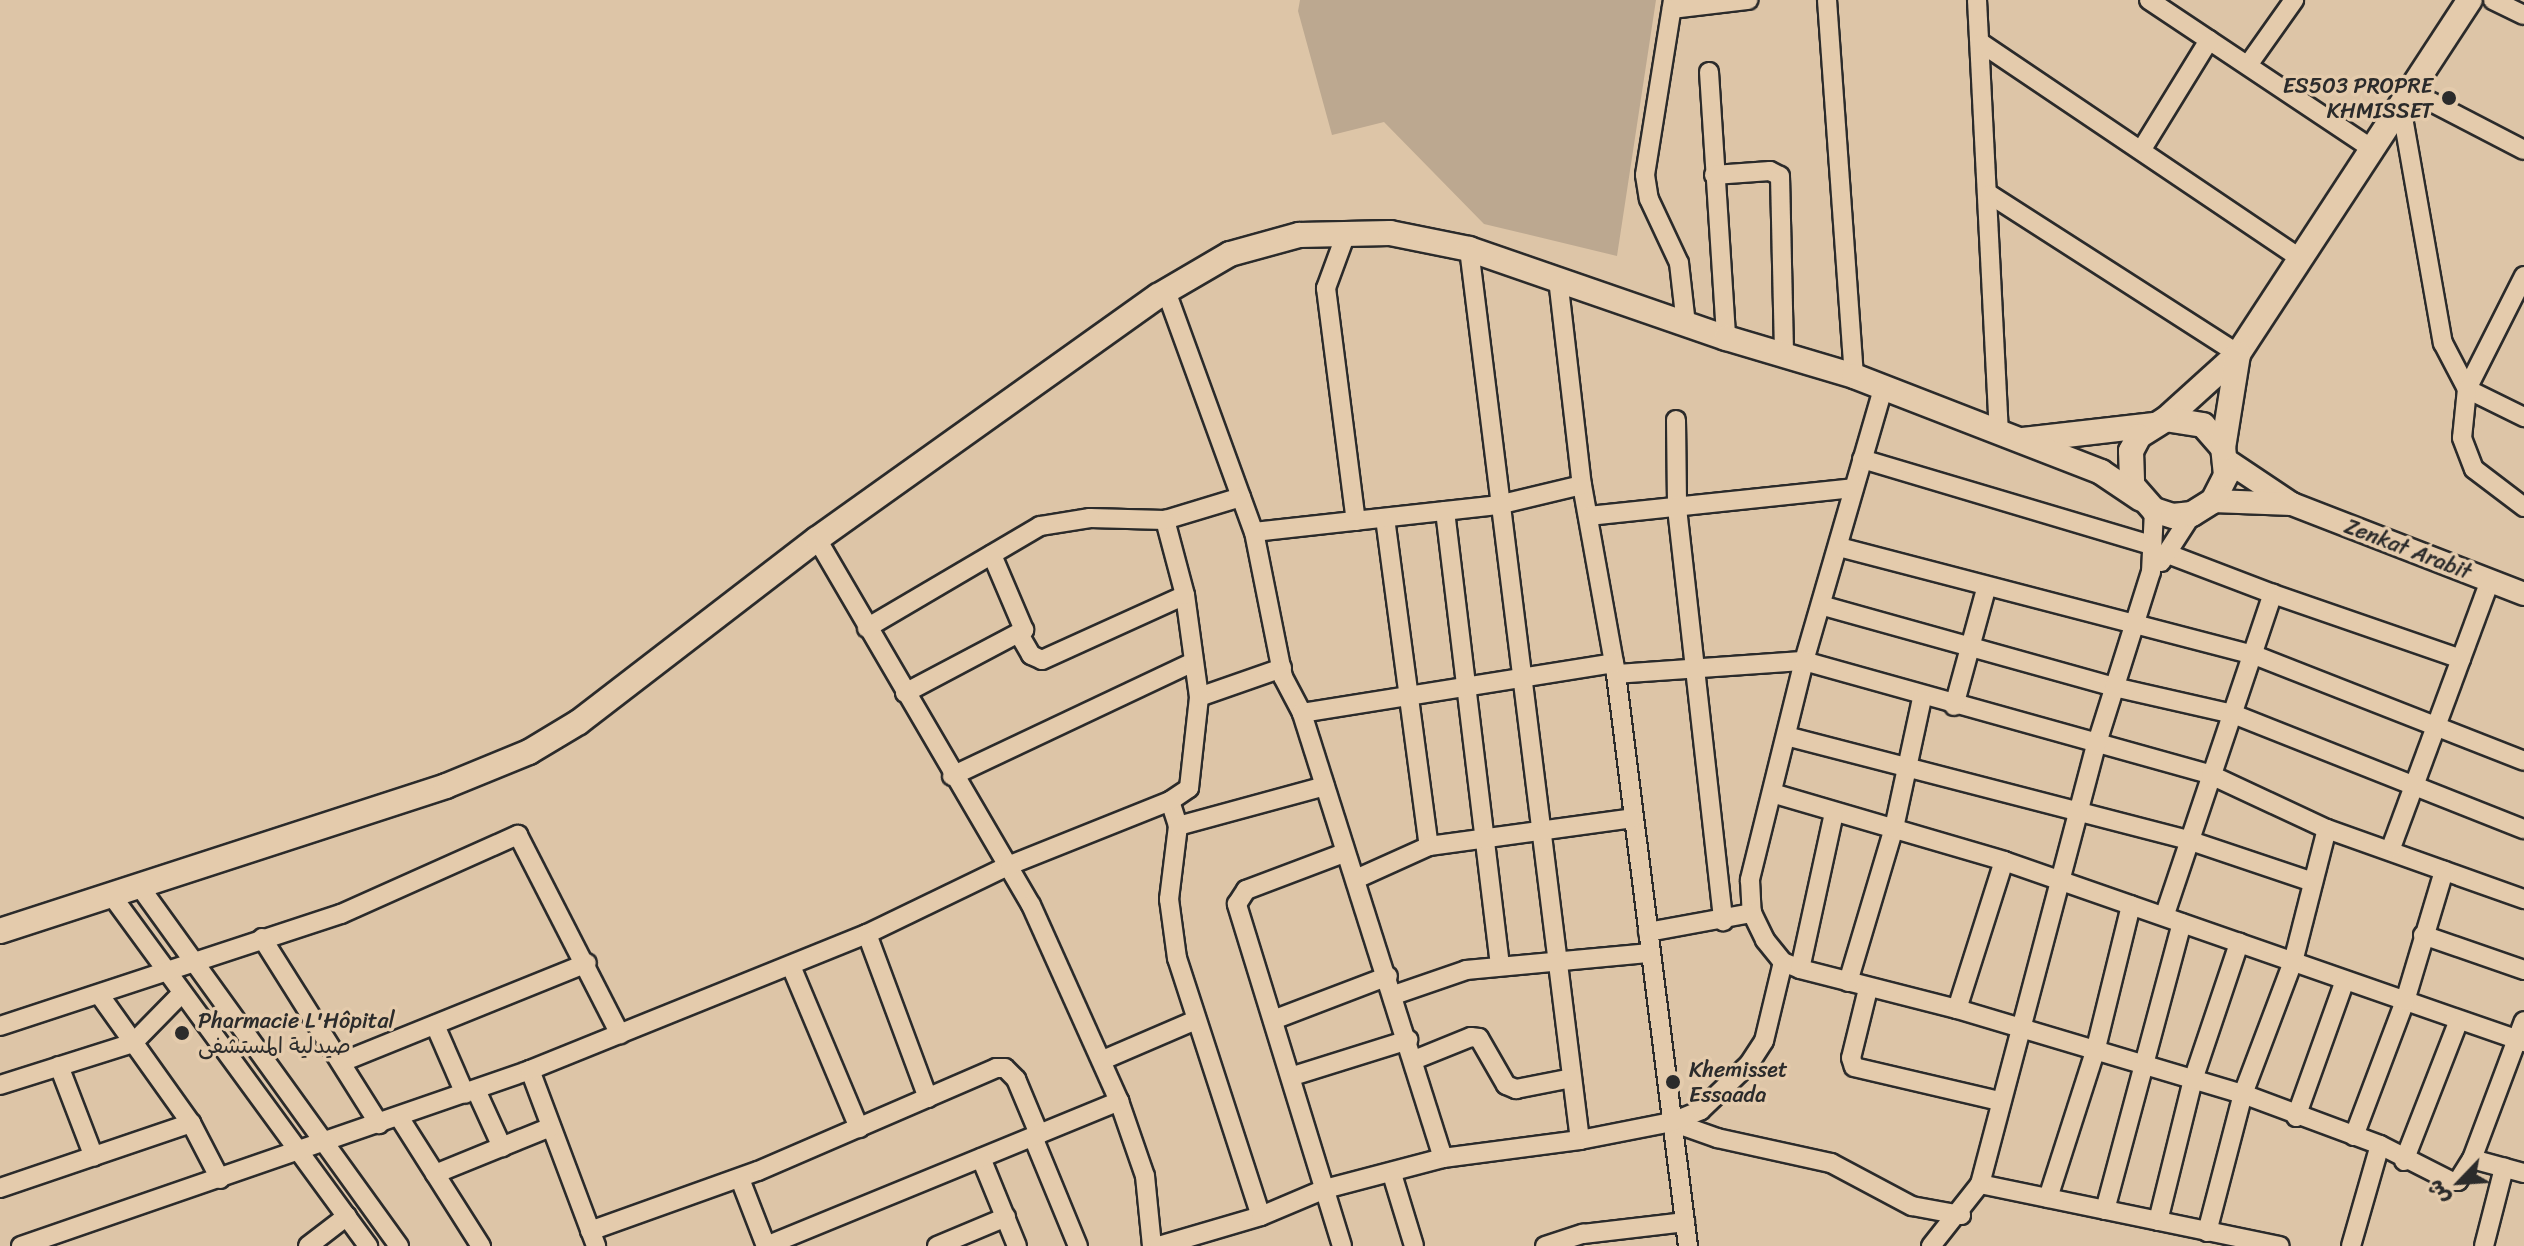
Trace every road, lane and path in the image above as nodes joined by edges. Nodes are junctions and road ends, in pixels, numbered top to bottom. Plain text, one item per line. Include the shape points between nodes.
1 (1748, 0) edge
2 (1827, 0) edge
3 (1977, 0) edge
4 (2149, 0) edge
5 (2294, 0) edge
6 (2493, 0) edge
7 (2466, 1) edge
8 (1672, 4) edge
9 (2524, 15) edge
10 (2209, 40) junction
11 (1981, 43) junction
12 (2248, 65) junction
13 (1709, 72) dead end
14 (2406, 98) junction
15 (2371, 148) junction
16 (2142, 149) junction
17 (2524, 150) edge
18 (1714, 175) junction
19 (1989, 194) junction
20 (1347, 231) junction
21 (1469, 249) junction
22 (2298, 257) junction
23 (2524, 276) edge
24 (1558, 279) junction
25 (1166, 291) junction
26 (1686, 324) junction
27 (1726, 338) junction
28 (2238, 354) junction
29 (1784, 355) junction
30 (1854, 376) junction
31 (1883, 389) junction
32 (2467, 389) junction
33 (2524, 417) edge
34 (1676, 420) dead end
35 (2159, 422) junction
36 (2008, 437) junction
37 (2225, 454) junction
38 (1862, 459) junction
39 (1582, 485) junction
40 (1854, 488) junction
41 (1241, 497) junction
42 (2213, 501) junction
43 (2148, 504) junction
44 (2292, 504) junction
45 (1498, 505) junction
46 (2524, 507) edge
47 (1677, 508) junction
48 (1445, 511) junction
49 (2192, 514) junction
50 (1588, 516) junction
51 (1385, 518) junction
52 (1165, 520) junction
53 (1356, 521) junction
54 (1254, 532) junction
55 (817, 539) junction
56 (2150, 545) junction
57 (1839, 547) junction
58 (2168, 554) junction
59 (992, 555) junction
60 (2151, 572) junction
61 (2490, 581) junction
62 (1986, 589) junction
63 (2273, 594) junction
64 (2524, 594) edge
65 (1185, 595) junction
66 (1824, 606) junction
67 (2132, 627) junction
68 (867, 628) junction
69 (1019, 634) junction
70 (1970, 647) junction
71 (2254, 655) junction
72 (2461, 659) junction
73 (1804, 661) junction
74 (1193, 662) junction
75 (1282, 668) junction
76 (1615, 668) junction
77 (1697, 668) junction
78 (1519, 682) junction
79 (2114, 687) junction
80 (1467, 690) junction
81 (905, 693) junction
82 (1199, 697) junction
83 (1406, 697) junction
84 (1922, 698) junction
85 (1954, 706) junction
86 (1302, 713) junction
87 (2233, 714) junction
88 (2435, 726) junction
89 (1786, 736) junction
90 (2096, 746) junction
91 (2524, 761) edge
92 (1910, 765) junction
93 (2211, 775) junction
94 (952, 776) junction
95 (2414, 784) junction
96 (1325, 786) junction
97 (1772, 793) junction
98 (1170, 801) junction
99 (2080, 812) junction
100 (1834, 813) junction
101 (1633, 818) junction
102 (1178, 826) junction
103 (1540, 828) junction
104 (1894, 828) junction
105 (2327, 829) junction
106 (2524, 829) edge
107 (1484, 837) junction
108 (2188, 840) junction
109 (1429, 846) junction
110 (2391, 848) junction
111 (1344, 853) junction
112 (2004, 861) junction
113 (1010, 865) junction
114 (2444, 871) junction
115 (1356, 879) junction
116 (2060, 880) junction
117 (2310, 881) junction
118 (140, 887) junction
119 (112, 896) junction
120 (2524, 899) edge
121 (2131, 905) junction
122 (1752, 913) junction
123 (2174, 919) junction
124 (1723, 921) junction
125 (0, 931) edge
126 (1648, 932) junction
127 (867, 934) junction
128 (2423, 935) junction
129 (262, 938) junction
130 (2239, 943) junction
131 (1650, 953) junction
132 (1558, 960) junction
133 (194, 961) junction
134 (2293, 962) junction
135 (587, 963) junction
136 (1792, 965) junction
137 (791, 966) junction
138 (1500, 966) junction
139 (2524, 970) edge
140 (167, 973) junction
141 (1388, 976) junction
142 (2345, 980) junction
143 (1848, 982) junction
144 (1868, 989) junction
145 (182, 993) junction
146 (1394, 995) junction
147 (101, 997) junction
148 (2405, 1001) junction
149 (1957, 1009) junction
150 (1196, 1020) junction
151 (1273, 1020) junction
152 (2459, 1020) junction
153 (2524, 1021) edge
154 (435, 1025) junction
155 (0, 1026) edge
156 (2018, 1027) junction
157 (620, 1034) junction
158 (1408, 1040) junction
159 (2520, 1041) edge
160 (133, 1043) junction
161 (2095, 1052) junction
162 (1103, 1060) junction
163 (1414, 1060) junction
164 (342, 1062) junction
165 (59, 1066) junction
166 (2144, 1066) junction
167 (530, 1070) junction
168 (1293, 1076) junction
169 (1572, 1078) junction
170 (2193, 1080) junction
171 (0, 1085) edge
172 (470, 1092) junction
173 (2243, 1094) junction
174 (928, 1098) junction
175 (1119, 1101) junction
176 (1999, 1101) junction
177 (399, 1117) junction
178 (2296, 1117) junction
179 (1672, 1122) junction
180 (191, 1123) junction
181 (379, 1124) junction
182 (551, 1127) junction
183 (859, 1128) junction
184 (1036, 1135) junction
185 (2354, 1136) junction
186 (1580, 1140) junction
187 (325, 1143) junction
188 (2380, 1145) junction
189 (502, 1147) junction
190 (299, 1154) junction
191 (94, 1157) junction
192 (981, 1158) junction
193 (1443, 1158) junction
194 (2472, 1159) junction
195 (2404, 1161) junction
196 (2504, 1168) junction
197 (2524, 1173) edge
198 (435, 1174) junction
199 (1392, 1174) junction
200 (220, 1179) junction
201 (740, 1179) junction
202 (1980, 1184) junction
203 (0, 1188) edge
204 (1325, 1189) junction
205 (2048, 1198) junction
206 (2105, 1210) junction
207 (1961, 1215) junction
208 (347, 1216) junction
209 (1261, 1216) junction
210 (1006, 1217) junction
211 (2158, 1221) junction
212 (1685, 1222) junction
213 (593, 1238) edge
214 (2217, 1238) edge
215 (72, 1239) edge
216 (1584, 1240) edge
217 (21, 1246) edge
218 (308, 1246) edge
219 (368, 1246) edge
220 (399, 1246) edge
221 (481, 1246) edge
222 (766, 1246) edge
223 (937, 1246) edge
224 (1017, 1246) edge
225 (1078, 1246) edge
226 (1152, 1246) edge
227 (1159, 1246) edge
228 (1342, 1246) edge
229 (1414, 1246) edge
230 (1545, 1246) edge
231 (1688, 1246) edge
232 (1931, 1246) edge
233 (2280, 1246) edge
234 (2351, 1246) edge
235 (2484, 1246) edge

1 - 8 street
2 - 30 street
3 - 11 street
4 - 10 street
5 - 12 street
6 - 9 street
7 - 14 main road
8 - 26 street via 1646,187 1679,263
10 - 12 street
10 - 16 street
11 - 16 street
11 - 19 street
12 - 15 street
13 - 18 street
14 - 15 main road
14 - 17 street
14 - 32 street via 2443,343
15 - 22 main road
16 - 22 street
18 - 27 street
18 - 29 street via 1770,171 1780,176
19 - 28 street
19 - 36 street
20 - 21 main road via 1390,233
20 - 25 main road via 1299,235 1230,254
20 - 53 street via 1326,288
21 - 24 main road
21 - 45 street
22 - 28 main road
23 - 32 street
24 - 26 main road
24 - 39 street
25 - 41 street
25 - 55 main road
26 - 27 main road
27 - 29 main road
28 - 35 main road
28 - 37 main road
29 - 30 main road
30 - 31 main road
31 - 36 main road
31 - 38 street
32 - 33 street
32 - 46 street via 2464,455 2486,480
34 - 47 street
35 - 36 main road
35 - 37 main road via 2203,425
35 - 43 main road via 2131,451 2131,476
36 - 43 main road via 2101,472
37 - 42 main road via 2222,489
37 - 44 street
38 - 40 street
38 - 56 street
39 - 45 street
39 - 50 street
40 - 47 street
40 - 57 street
41 - 52 street
41 - 54 street
42 - 44 street
42 - 49 main road
43 - 49 main road
43 - 56 street
44 - 61 street, Zenkat Arabit
45 - 48 street
45 - 78 street
47 - 50 street
47 - 77 street
48 - 51 street
48 - 80 street
49 - 58 street
50 - 76 street
51 - 53 street
51 - 83 street
52 - 59 street via 1064,520 1040,526
52 - 65 street
53 - 54 street
54 - 75 street
55 - 68 street
55 - 118 main road via 610,699 529,752 446,786
56 - 60 street
57 - 62 street
57 - 66 street
58 - 60 street
58 - 63 street
59 - 68 street
59 - 69 street via 1024,622
60 - 67 street
61 - 64 street, Zenkat Arabit
61 - 72 street
62 - 67 street
62 - 70 street
63 - 71 street
63 - 72 street
65 - 69 street via 1042,660 1031,655
65 - 74 street
66 - 70 street
66 - 73 street
67 - 71 street
67 - 79 street
68 - 81 street
69 - 81 street
70 - 79 street
70 - 85 street
71 - 87 street
71 - 88 street
72 - 88 street
73 - 77 street
73 - 84 street
73 - 89 street
74 - 82 street
74 - 94 street
75 - 82 street
75 - 86 street
76 - 77 street
76 - 78 street
76 - 101 street
77 - 124 street
78 - 80 street
78 - 103 street
79 - 87 street
79 - 90 street
80 - 83 street
80 - 107 street
81 - 94 street
82 - 98 street via 1194,776 1189,788
83 - 86 street
83 - 109 street
84 - 85 street
84 - 92 street
85 - 90 street
86 - 96 street
87 - 93 street
87 - 95 street
88 - 91 street
88 - 95 street
89 - 92 street
89 - 97 street
90 - 93 street
90 - 99 street
92 - 99 street
92 - 104 street
93 - 105 street
93 - 108 street
94 - 113 street
95 - 106 street
95 - 110 street
96 - 102 street
96 - 111 street
97 - 100 street
97 - 122 street via 1750,880
98 - 102 street
98 - 113 street
99 - 108 street
99 - 116 street
100 - 104 street
100 - 136 street
101 - 103 street
101 - 126 street
102 - 150 street via 1171,924
103 - 107 street
103 - 132 street
104 - 112 street
104 - 143 street
105 - 110 street
105 - 117 street
107 - 109 street
107 - 138 street
108 - 117 street
108 - 123 street
109 - 115 street
110 - 114 street
111 - 115 street
111 - 151 street via 1246,890 1240,898 1238,913
112 - 116 street
112 - 149 street
113 - 127 street
113 - 162 street
114 - 120 street
114 - 128 street
115 - 141 street
116 - 121 street
116 - 156 street
117 - 134 street
118 - 119 main road
118 - 133 street
119 - 125 main road
119 - 140 street
121 - 123 street
121 - 161 street
122 - 124 street
122 - 136 street
123 - 130 street
123 - 166 street
124 - 126 street
126 - 131 street
127 - 137 street
127 - 174 street
128 - 139 street
128 - 148 street
129 - 133 street
129 - 135 street via 341,914 518,835
129 - 164 street
130 - 134 street
130 - 170 street
131 - 132 street
131 - 179 street
132 - 138 street
132 - 169 street
133 - 140 street
133 - 187 street
134 - 142 street
134 - 173 street
135 - 154 street
135 - 157 street
136 - 143 street
136 - 179 street via 1764,1041 1749,1064 1701,1110
137 - 157 street
137 - 183 street
138 - 146 street via 1442,976
140 - 145 street
140 - 147 street
141 - 146 street
141 - 151 street
142 - 148 street
142 - 178 street
143 - 144 street
144 - 149 street
144 - 176 street via 1851,1058 1854,1067
145 - 160 street
145 - 190 street
146 - 158 street
147 - 155 street
147 - 160 street
148 - 152 street
148 - 185 street
149 - 156 street
150 - 162 street
150 - 209 street
151 - 168 street
152 - 159 street
152 - 195 street
153 - 159 street
154 - 164 street
154 - 172 street
156 - 161 street
156 - 176 street
157 - 167 street
158 - 163 street
158 - 168 street
159 - 194 street
160 - 165 street
160 - 180 street
161 - 166 street
161 - 205 street
162 - 175 street
163 - 169 street via 1471,1037 1479,1038 1506,1085 1516,1089
163 - 193 street
164 - 181 street
165 - 171 street
165 - 191 street
166 - 170 street
166 - 206 street
167 - 172 street
167 - 182 street
168 - 204 street
169 - 186 street
170 - 173 street
170 - 211 street
172 - 177 street
172 - 189 street
173 - 178 street
173 - 214 street
174 - 183 street
174 - 184 street via 1005,1068 1016,1079
175 - 184 street
175 - 226 street via 1145,1176
176 - 202 street
177 - 181 street
177 - 198 street
178 - 185 street
179 - 186 street
179 - 207 street via 1717,1138 1831,1163 1912,1206
179 - 212 street
180 - 191 street
180 - 200 street
181 - 187 street
182 - 189 street
182 - 213 street
183 - 201 street
184 - 192 street
184 - 225 street
185 - 188 street
186 - 193 street
187 - 190 street
187 - 220 street
188 - 195 street
188 - 234 street
189 - 198 street
190 - 200 street
190 - 208 street
191 - 203 street
192 - 210 street
192 - 222 street
193 - 199 street
194 - 195 street via 2454,1182
194 - 196 street
196 - 197 street
196 - 235 street
198 - 221 street
199 - 204 street
199 - 229 street
200 - 215 street
201 - 213 street
201 - 222 street
202 - 205 street
202 - 207 street
204 - 209 street
204 - 228 street
205 - 206 street
206 - 211 street
207 - 232 street
208 - 218 street
208 - 219 street
209 - 227 street
210 - 223 street
210 - 224 street
211 - 214 street
212 - 216 street
212 - 231 street
214 - 233 street
215 - 217 street
216 - 230 street

